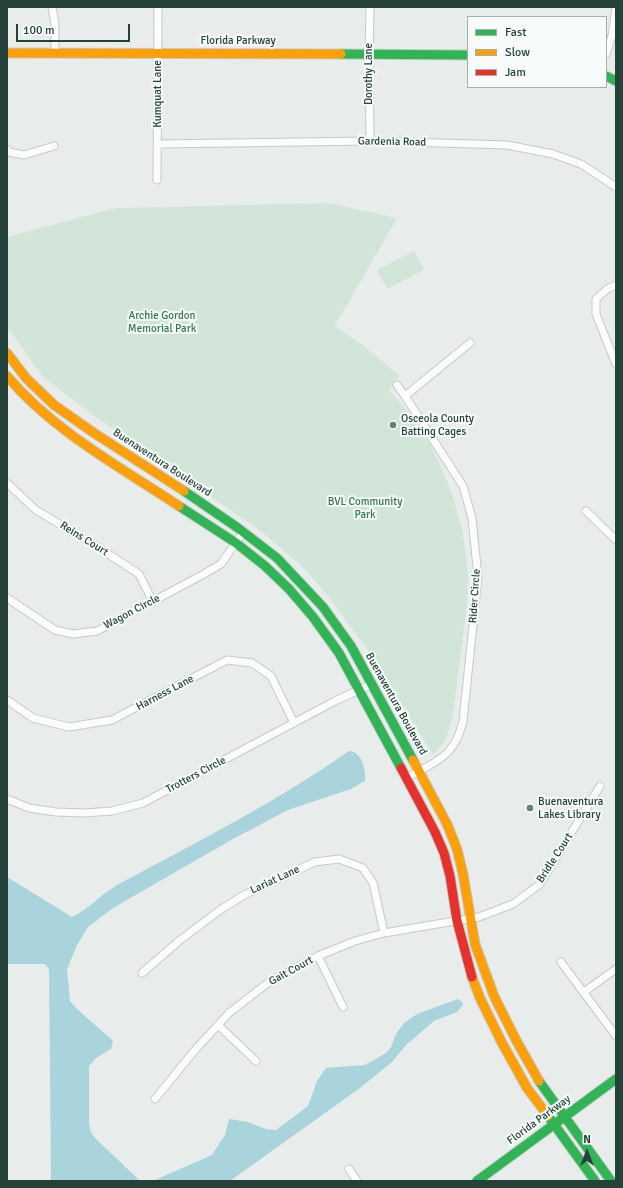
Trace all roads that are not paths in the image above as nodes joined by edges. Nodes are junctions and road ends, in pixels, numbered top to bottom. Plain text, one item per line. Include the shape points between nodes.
1 (52, 7) edge
2 (158, 7) edge
3 (370, 7) edge
4 (616, 7) edge
5 (607, 51) edge
6 (7, 53) edge
7 (55, 53) junction
8 (158, 53) junction
9 (369, 54) junction
10 (467, 55) edge
11 (607, 76) edge
12 (616, 81) edge
13 (370, 141) junction
14 (158, 144) junction
15 (54, 146) dead end
16 (7, 149) edge
17 (157, 180) dead end
18 (616, 187) edge
19 (616, 285) edge
20 (470, 343) dead end
21 (7, 353) edge
22 (616, 364) edge
23 (7, 376) edge
24 (397, 385) dead end
25 (405, 396) junction
26 (7, 483) edge
27 (586, 511) dead end
28 (243, 532) junction
29 (616, 540) edge
30 (236, 543) junction
31 (7, 598) edge
32 (153, 602) junction
33 (372, 684) junction
34 (360, 690) junction
35 (7, 700) edge
36 (294, 723) junction
37 (419, 771) junction
38 (407, 778) junction
39 (600, 786) dead end
40 (7, 799) edge
41 (470, 919) junction
42 (457, 921) junction
43 (384, 933) junction
44 (318, 956) junction
45 (561, 962) dead end
46 (616, 969) edge
47 (142, 974) dead end
48 (584, 992) junction
49 (343, 1007) dead end
50 (218, 1025) junction
51 (616, 1036) edge
52 (256, 1061) dead end
53 (616, 1079) edge
54 (155, 1099) dead end
55 (564, 1117) junction
56 (553, 1124) junction
57 (349, 1169) dead end
58 (358, 1181) edge
59 (478, 1181) edge
60 (595, 1181) edge
61 (611, 1181) edge

1 - 7 street
2 - 8 street, Kumquat Lane
3 - 9 street, Dorothy Lane
4 - 5 street
6 - 7 main road, Florida Parkway
7 - 8 main road, Florida Parkway
8 - 9 main road, Florida Parkway
8 - 14 street, Kumquat Lane
9 - 10 main road, Florida Parkway
9 - 13 street, Dorothy Lane
11 - 12 main road
13 - 14 street, Gardenia Road
13 - 18 street, Gardenia Road via 507,145 553,154 581,164
14 - 17 street, Kumquat Lane
15 - 16 street via 24,155 9,152
19 - 22 street via 607,289 596,300 596,314
20 - 25 street
21 - 28 main road, Buenaventura Boulevard via 26,378 54,405
23 - 30 main road via 42,413 86,445
24 - 25 street, Rider Circle
25 - 37 street, Rider Circle via 463,486 472,518 478,577 460,735 443,757
26 - 32 street, Reins Court via 36,510 139,574
27 - 29 street
28 - 30 street, Wagon Circle
28 - 33 main road, Buenaventura Boulevard via 277,558 323,607 351,646
30 - 32 street, Wagon Circle via 221,564
30 - 34 main road via 289,588 339,653
31 - 32 street, Wagon Circle via 55,630 73,634 97,631
33 - 34 street, Trotters Circle
33 - 37 main road, Buenaventura Boulevard
34 - 36 street, Trotters Circle
34 - 38 main road
35 - 36 street, Harness Lane via 33,718 69,727 112,720 227,660 252,663 271,676
36 - 40 street, Trotters Circle via 143,803 112,811 85,814 29,808
37 - 38 street, Rider Circle
37 - 41 main road, Buenaventura Boulevard via 457,849
38 - 42 main road via 436,832 444,853
39 - 41 street, Bridle Court via 540,884 513,904
41 - 42 street, Gait Court
41 - 55 main road, Buenaventura Boulevard via 475,944 494,996 541,1084
42 - 43 street, Gait Court
42 - 56 main road via 469,971 500,1041 527,1088
43 - 44 street, Gait Court
43 - 47 street, Lariat Lane via 373,883 362,868 339,859 315,862 238,898 179,941
44 - 49 street
44 - 50 street, Gait Court via 269,982 229,1013
45 - 48 street
46 - 48 street
48 - 51 street
50 - 52 street
50 - 54 street, Gait Court
53 - 55 main road, Florida Parkway
55 - 56 main road, Florida Parkway
55 - 61 main road, Buenaventura Boulevard
56 - 59 main road, Florida Parkway
56 - 60 main road
57 - 58 street

